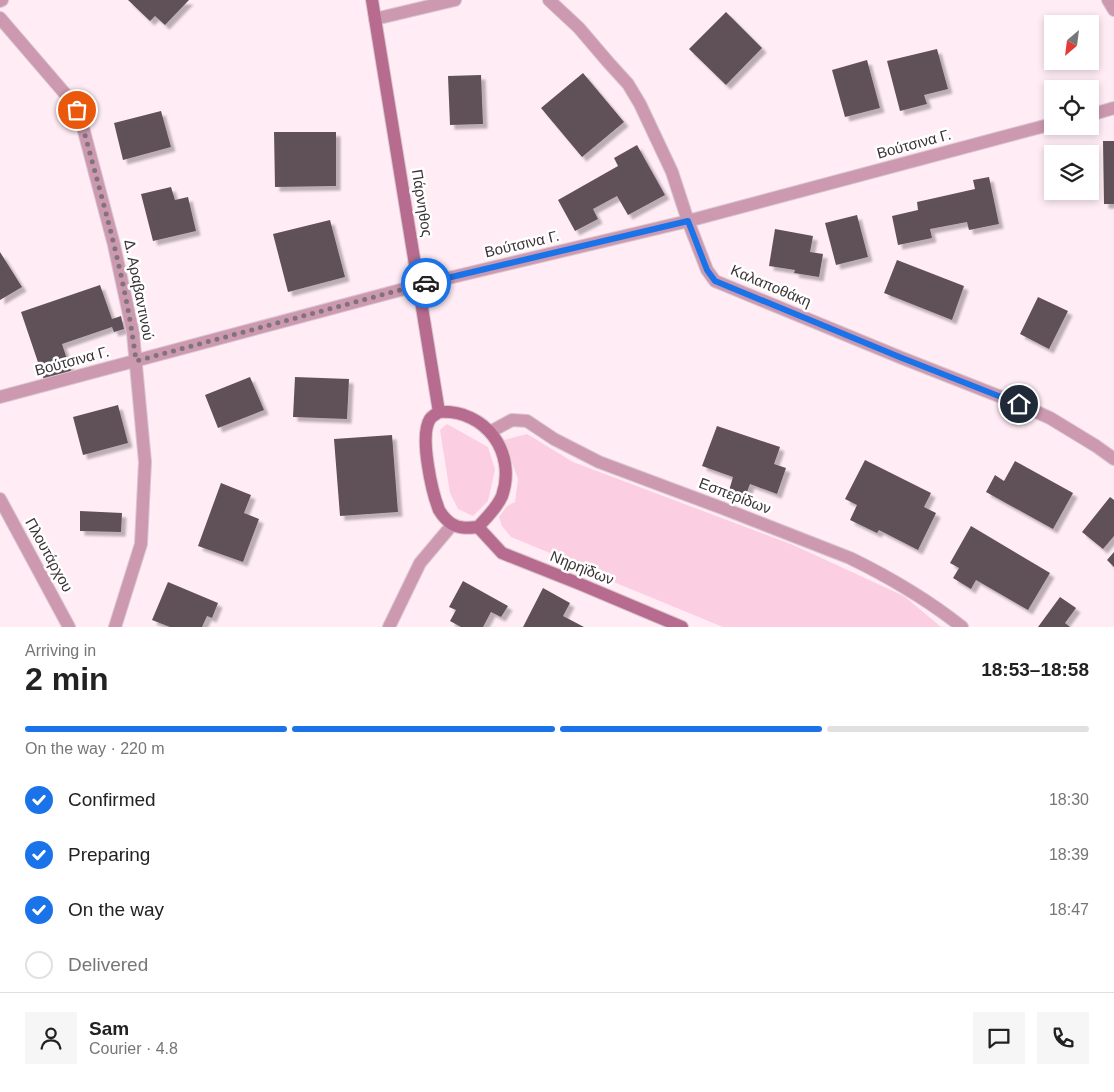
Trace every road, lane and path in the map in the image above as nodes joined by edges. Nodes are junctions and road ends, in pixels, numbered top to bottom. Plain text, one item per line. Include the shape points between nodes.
1 (372, 0) edge
2 (455, 0) edge
3 (549, 0) edge
4 (1108, 0) edge
5 (1114, 10) edge
6 (0, 18) edge
7 (375, 19) junction
8 (1114, 108) edge
9 (1099, 112) edge
10 (1044, 126) edge
11 (688, 221) junction
12 (419, 285) junction
13 (136, 361) junction
14 (0, 397) edge
15 (439, 412) junction
16 (490, 432) junction
17 (1114, 459) edge
18 (0, 499) edge
19 (452, 525) junction
20 (478, 527) junction
21 (70, 627) edge
22 (115, 627) edge
23 (389, 627) edge
24 (682, 627) edge
25 (962, 627) edge

1 - 7 street, Πάρνηθος
2 - 7 street
3 - 11 street, Καλαποθάκη via 628,84 672,172
4 - 5 street
6 - 13 street, Δ. Αραβαντινού via 67,96 81,120 114,246 133,332
7 - 12 street, Πάρνηθος
8 - 9 street
10 - 11 street, Βούτσινα Γ.
11 - 12 street, Βούτσινα Γ.
11 - 17 street, Καλαποθάκη via 707,270 715,281 1019,404 1050,418
12 - 13 street, Βούτσινα Γ.
12 - 15 street, Πάρνηθος
13 - 14 street, Βούτσινα Γ.
13 - 22 street, Δ. Αραβαντινού via 145,462 141,544
15 - 16 street via 466,415
15 - 19 street via 429,420 427,466 440,511
16 - 20 street via 501,448 506,472 501,498
16 - 25 street, Εσπερίδων via 512,420 527,421 598,462 868,566 929,602
18 - 21 street, Πλουτάρχου
19 - 20 street
19 - 23 street via 420,563
20 - 24 street, Νηρηϊδων via 502,553

